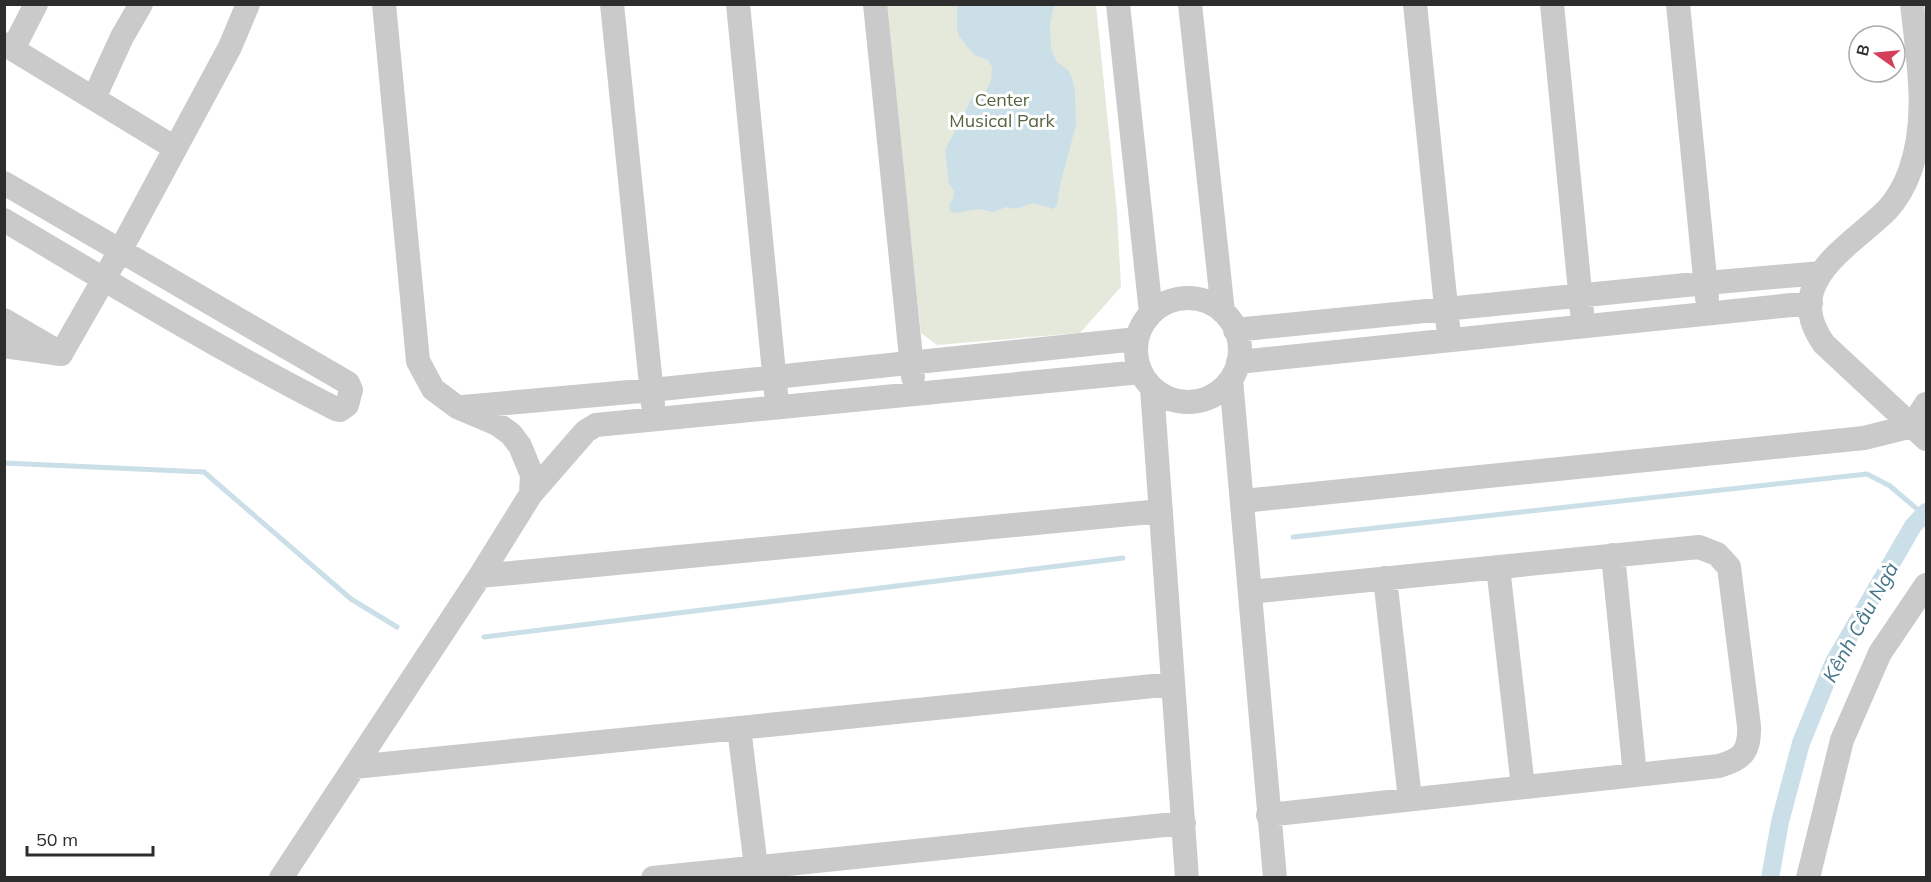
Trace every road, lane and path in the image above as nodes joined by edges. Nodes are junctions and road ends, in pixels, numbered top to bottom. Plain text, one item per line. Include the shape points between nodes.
1 (36, 4) edge
2 (141, 4) edge
3 (248, 4) edge
4 (384, 4) edge
5 (612, 4) edge
6 (738, 4) edge
7 (875, 4) edge
8 (1118, 4) edge
9 (1190, 4) edge
10 (1415, 4) edge
11 (1552, 4) edge
12 (1678, 4) edge
13 (1912, 4) edge
14 (9, 46) edge
15 (94, 99) junction
16 (1923, 133) edge
17 (175, 148) junction
18 (4, 183) edge
19 (4, 220) edge
20 (120, 251) junction
21 (1821, 273) junction
22 (103, 279) junction
23 (1706, 283) junction
24 (1580, 296) junction
25 (1811, 303) junction
26 (1446, 310) junction
27 (1151, 313) junction
28 (1709, 313) junction
29 (4, 320) edge
30 (1229, 321) junction
31 (1583, 326) junction
32 (1137, 339) junction
33 (1449, 340) junction
34 (4, 346) edge
35 (61, 354) junction
36 (911, 363) junction
37 (1234, 370) junction
38 (775, 377) junction
39 (1146, 380) junction
40 (652, 390) junction
41 (915, 394) junction
42 (1926, 404) edge
43 (457, 407) junction
44 (778, 407) junction
45 (655, 418) junction
46 (1919, 432) edge
47 (531, 495) junction
48 (1243, 501) junction
49 (1161, 510) junction
50 (1613, 555) junction
51 (1498, 567) junction
52 (480, 576) junction
53 (1384, 578) junction
54 (1926, 585) edge
55 (1250, 592) junction
56 (1173, 684) junction
57 (739, 728) junction
58 (354, 767) junction
59 (1635, 775) junction
60 (1522, 787) junction
61 (1410, 799) junction
62 (1268, 815) junction
63 (1184, 823) junction
64 (756, 867) junction
65 (281, 878) edge
66 (653, 878) edge
67 (1187, 878) edge
68 (1275, 878) edge
69 (1808, 878) edge

1 - 14 street
2 - 15 street
3 - 17 street via 230,47
4 - 43 street via 418,361 433,389
5 - 40 street
6 - 38 street
7 - 36 street
8 - 27 street
9 - 30 street
10 - 26 street
11 - 24 street
12 - 23 street
13 - 16 street
14 - 15 street
15 - 17 street
16 - 21 street via 1899,195
17 - 20 street
18 - 20 street
19 - 22 street
20 - 22 street
20 - 22 street via 348,383 351,390 347,405 340,410 319,400
21 - 23 street
21 - 25 street via 1812,287
22 - 35 street
23 - 24 street
23 - 28 street
24 - 26 street
24 - 31 street
25 - 28 street
25 - 46 street via 1815,332 1824,344
26 - 30 street
26 - 33 street
27 - 30 street via 1182,298 1199,299 1216,305
27 - 32 street
28 - 31 street
29 - 35 street
30 - 37 street via 1240,351
31 - 33 street
32 - 36 street
32 - 39 street via 1136,359
33 - 37 street
34 - 35 street
36 - 38 street
36 - 41 street
37 - 39 street via 1228,384 1198,401 1166,398
37 - 48 street
38 - 40 street
38 - 44 street
39 - 41 street
39 - 49 street
40 - 43 street
40 - 45 street
41 - 44 street
42 - 46 street
43 - 47 street via 511,434 532,475
44 - 45 street
45 - 47 street via 596,425 586,431
46 - 48 street
47 - 52 street
48 - 55 street
49 - 52 street
49 - 56 street
50 - 51 street
50 - 59 street
50 - 59 street via 1699,547 1717,554 1729,567 1749,726 1744,752 1734,762
51 - 53 street
51 - 60 street
52 - 58 street
53 - 55 street
53 - 61 street
54 - 69 street via 1880,653 1842,740
55 - 62 street
56 - 57 street
56 - 63 street
57 - 58 street
57 - 64 street
58 - 65 street
59 - 60 street
60 - 61 street
61 - 62 street
62 - 68 street
63 - 64 street
63 - 67 street
64 - 66 street

